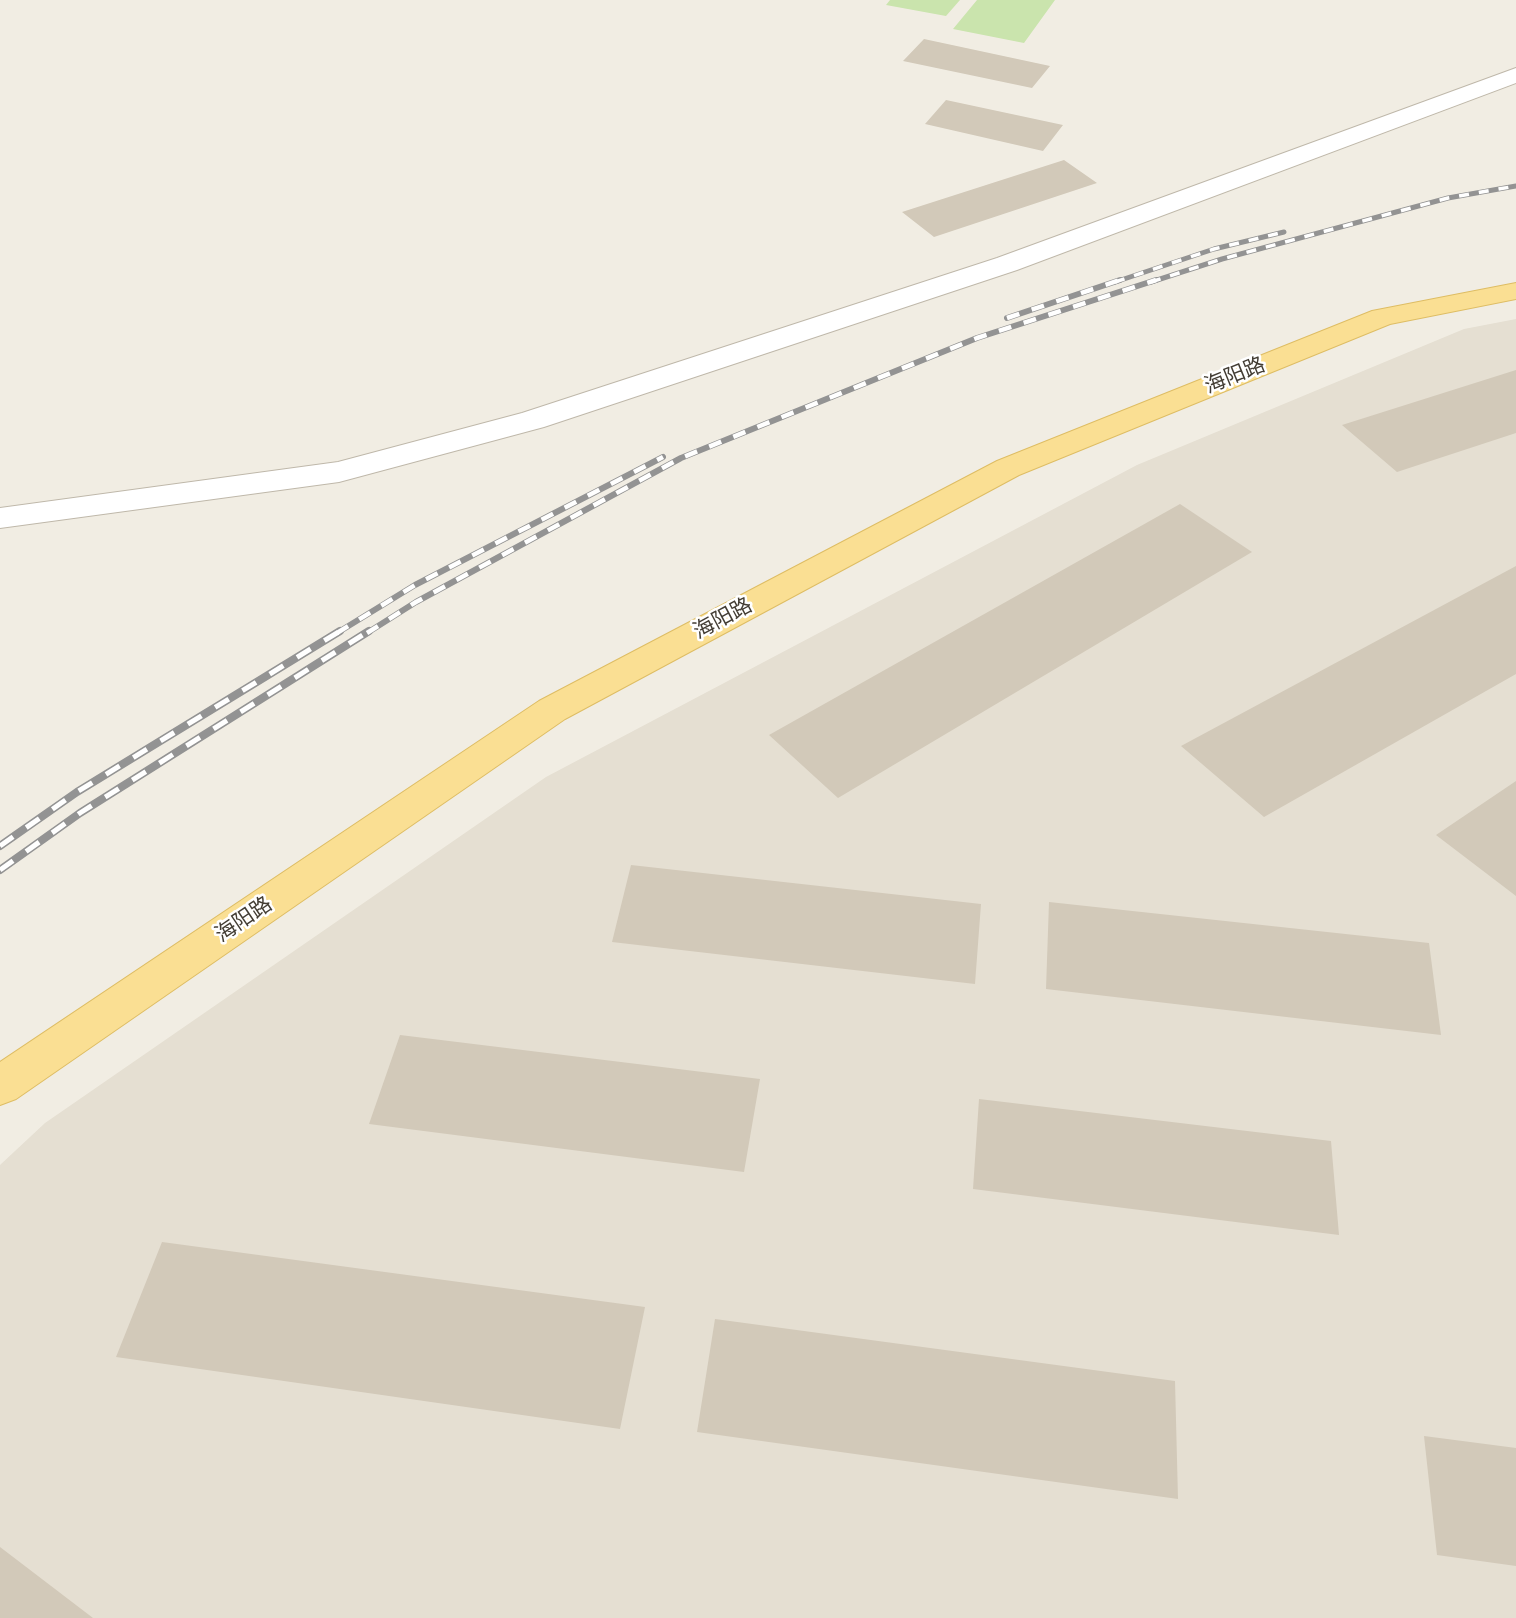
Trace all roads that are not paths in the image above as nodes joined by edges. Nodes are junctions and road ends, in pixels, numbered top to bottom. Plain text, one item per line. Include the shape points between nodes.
1 (1516, 75) edge
2 (1516, 291) edge
3 (0, 518) edge
4 (0, 1086) edge

1 - 3 street via 1007,264 533,420 339,472
2 - 4 main road, 海阳路 via 1382,317 995,474 552,710

